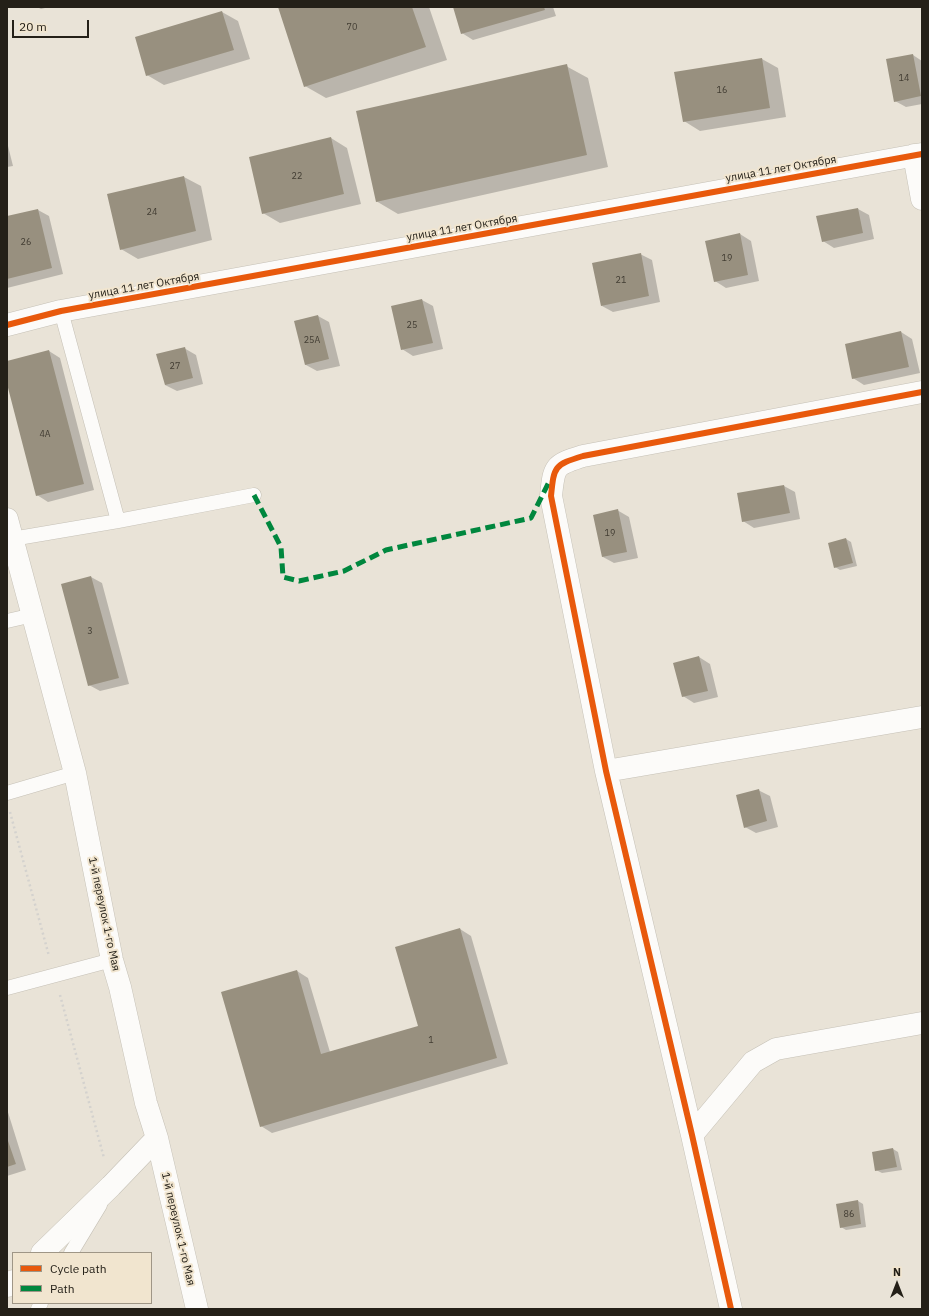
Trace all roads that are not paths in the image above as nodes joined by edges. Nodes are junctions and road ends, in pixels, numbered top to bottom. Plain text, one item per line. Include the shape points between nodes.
1 (918, 154) edge
2 (922, 199) edge
3 (61, 311) junction
4 (7, 325) edge
5 (922, 392) edge
6 (254, 495) dead end
7 (118, 521) junction
8 (9, 529) edge
9 (33, 615) junction
10 (7, 621) edge
11 (922, 717) edge
12 (606, 771) junction
13 (76, 774) junction
14 (7, 793) edge
15 (112, 960) junction
16 (7, 988) edge
17 (922, 1023) edge
18 (692, 1135) junction
19 (157, 1138) junction
20 (112, 1186) junction
21 (43, 1252) edge
22 (72, 1252) edge
23 (197, 1309) edge
24 (731, 1309) edge

1 - 2 street
1 - 3 street, улица 11 лет Октября
3 - 4 street, улица 11 лет Октября
3 - 7 lane
5 - 12 street via 583,456 562,463 553,474 551,496
6 - 7 lane
7 - 8 lane
8 - 9 street, 1-й переулок 1-го Мая
9 - 10 lane
9 - 13 street, 1-й переулок 1-го Мая
11 - 12 street
12 - 18 street
13 - 14 lane
13 - 15 street, 1-й переулок 1-го Мая
15 - 16 lane
15 - 19 street, 1-й переулок 1-го Мая via 146,1103
17 - 18 street via 776,1049 753,1062
18 - 24 street
19 - 20 street
19 - 23 street, 1-й переулок 1-го Мая
20 - 21 street
20 - 22 lane

